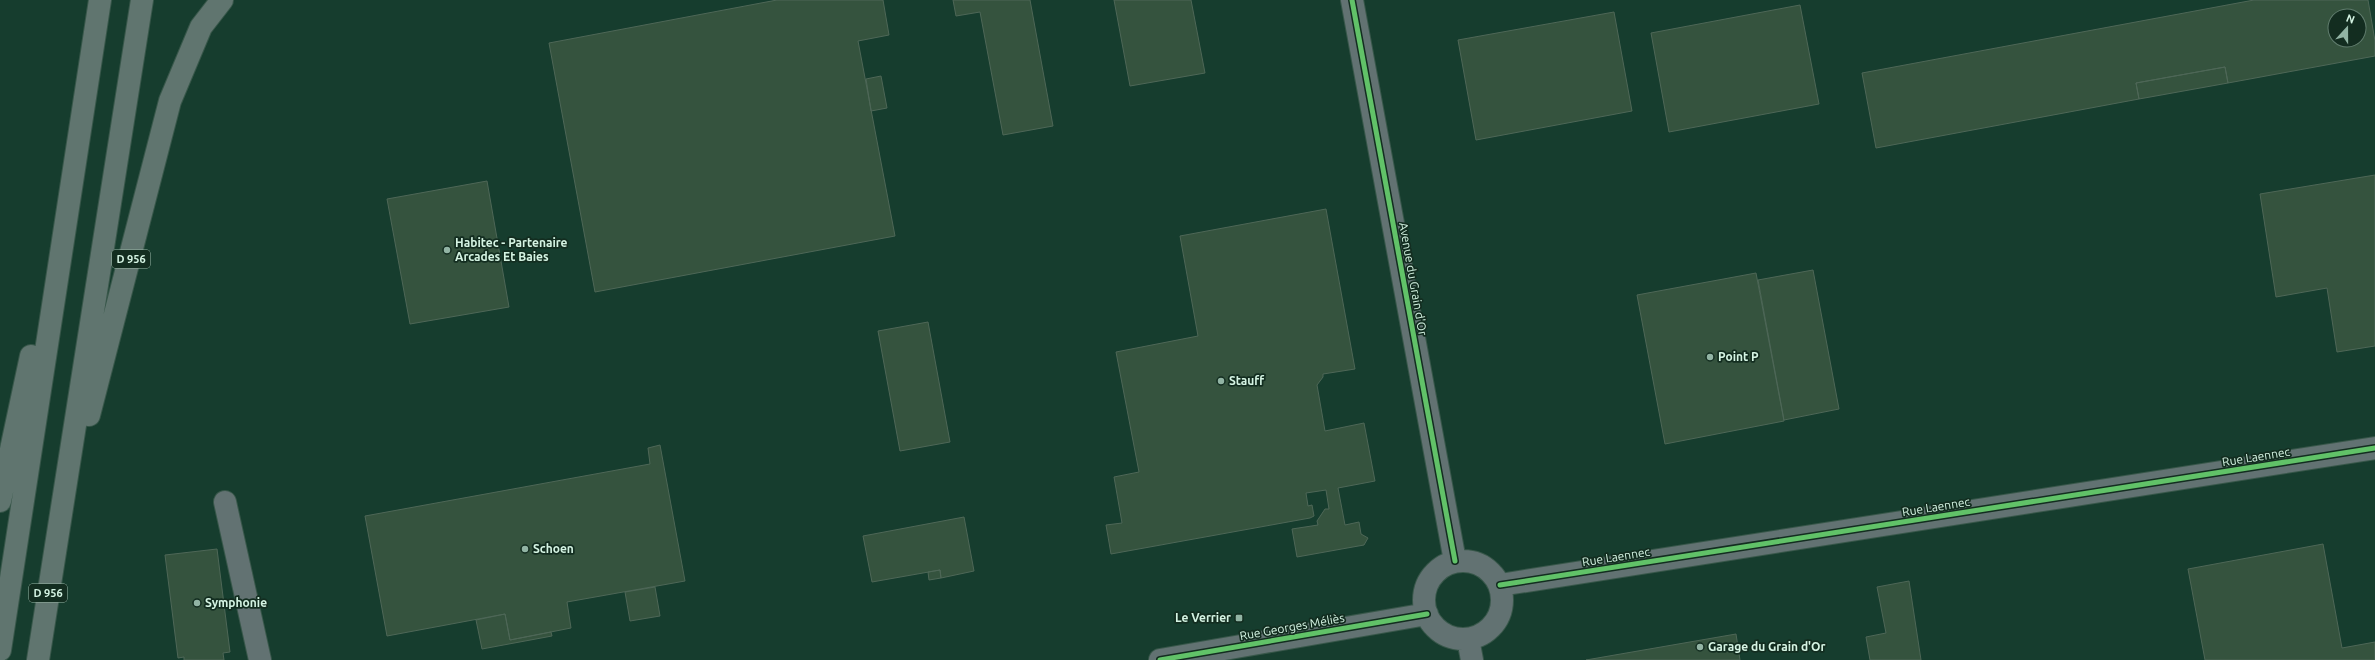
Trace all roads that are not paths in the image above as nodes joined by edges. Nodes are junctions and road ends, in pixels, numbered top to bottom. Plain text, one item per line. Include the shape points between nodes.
1 (100, 0) edge
2 (142, 0) edge
3 (222, 0) edge
4 (1352, 0) edge
5 (78, 144) junction
6 (2375, 448) edge
7 (0, 500) edge
8 (225, 502) dead end
9 (59, 526) junction
10 (1455, 561) junction
11 (1500, 585) junction
12 (1427, 614) junction
13 (0, 650) edge
14 (1470, 650) edge
15 (38, 660) edge
16 (260, 660) edge
17 (1160, 660) edge

1 - 5 highway
2 - 9 highway, D 956
3 - 9 highway, D 956 via 200,27 170,101 135,245
4 - 10 street, Avenue du Grain d'Or
5 - 7 highway
5 - 13 highway
6 - 11 street, Rue Laennec
8 - 16 street
9 - 15 highway, D 956
10 - 11 street via 1474,562 1489,570
10 - 12 street via 1434,573 1426,588 1424,602
11 - 14 street via 1502,607 1493,626 1480,636
12 - 14 street via 1435,627
12 - 17 street, Rue Georges Méliès

